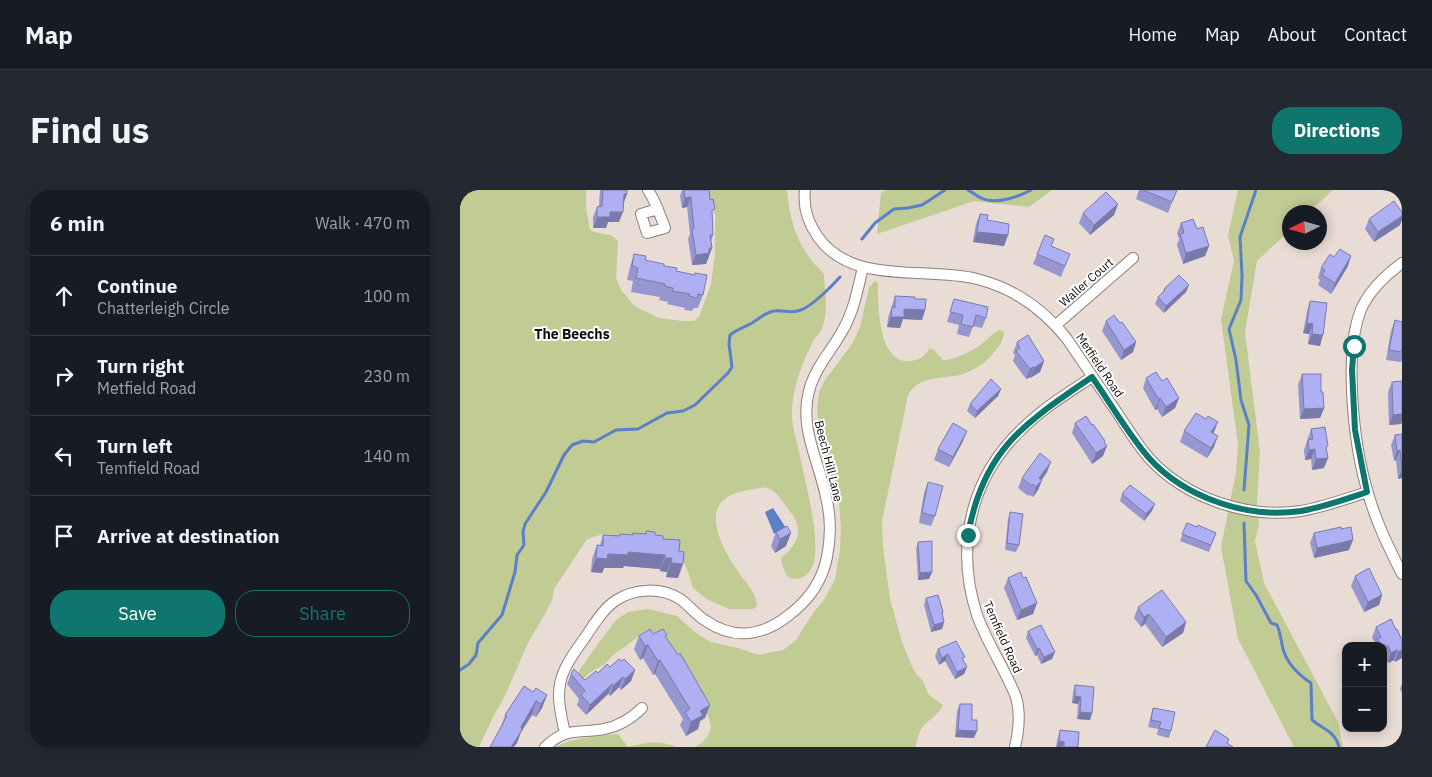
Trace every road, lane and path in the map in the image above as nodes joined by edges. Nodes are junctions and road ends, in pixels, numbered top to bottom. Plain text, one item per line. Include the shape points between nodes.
1 (648, 190) edge
2 (804, 190) edge
3 (658, 209) dead end
4 (1133, 258) dead end
5 (1402, 263) edge
6 (864, 267) junction
7 (1056, 325) junction
8 (1092, 377) junction
9 (1367, 492) junction
10 (1402, 574) edge
11 (642, 708) dead end
12 (565, 733) junction
13 (546, 747) edge
14 (1015, 747) edge

1 - 3 street
2 - 6 street, Metfield Road via 806,212 822,244 835,255
4 - 7 street, Waller Court
5 - 9 street via 1376,286 1363,305 1357,327 1352,370 1353,406
6 - 7 street, Metfield Road via 950,274 992,283 1030,303
6 - 12 street, Beech Hill Lane via 846,326 818,369 806,408 806,426 830,519 830,542 818,584 809,598 776,626 745,634 716,628 680,599 664,592 632,593 615,601 568,660 561,677 558,705
7 - 8 street, Metfield Road
8 - 9 street, Metfield Road via 1150,459 1187,488 1205,497 1240,508 1283,512 1321,506
8 - 14 street, Temfield Road via 1038,414 1006,444 984,481 971,516 966,550 968,579 978,617 1016,697 1020,721
9 - 10 street
11 - 12 street via 625,722 605,729
12 - 13 street

